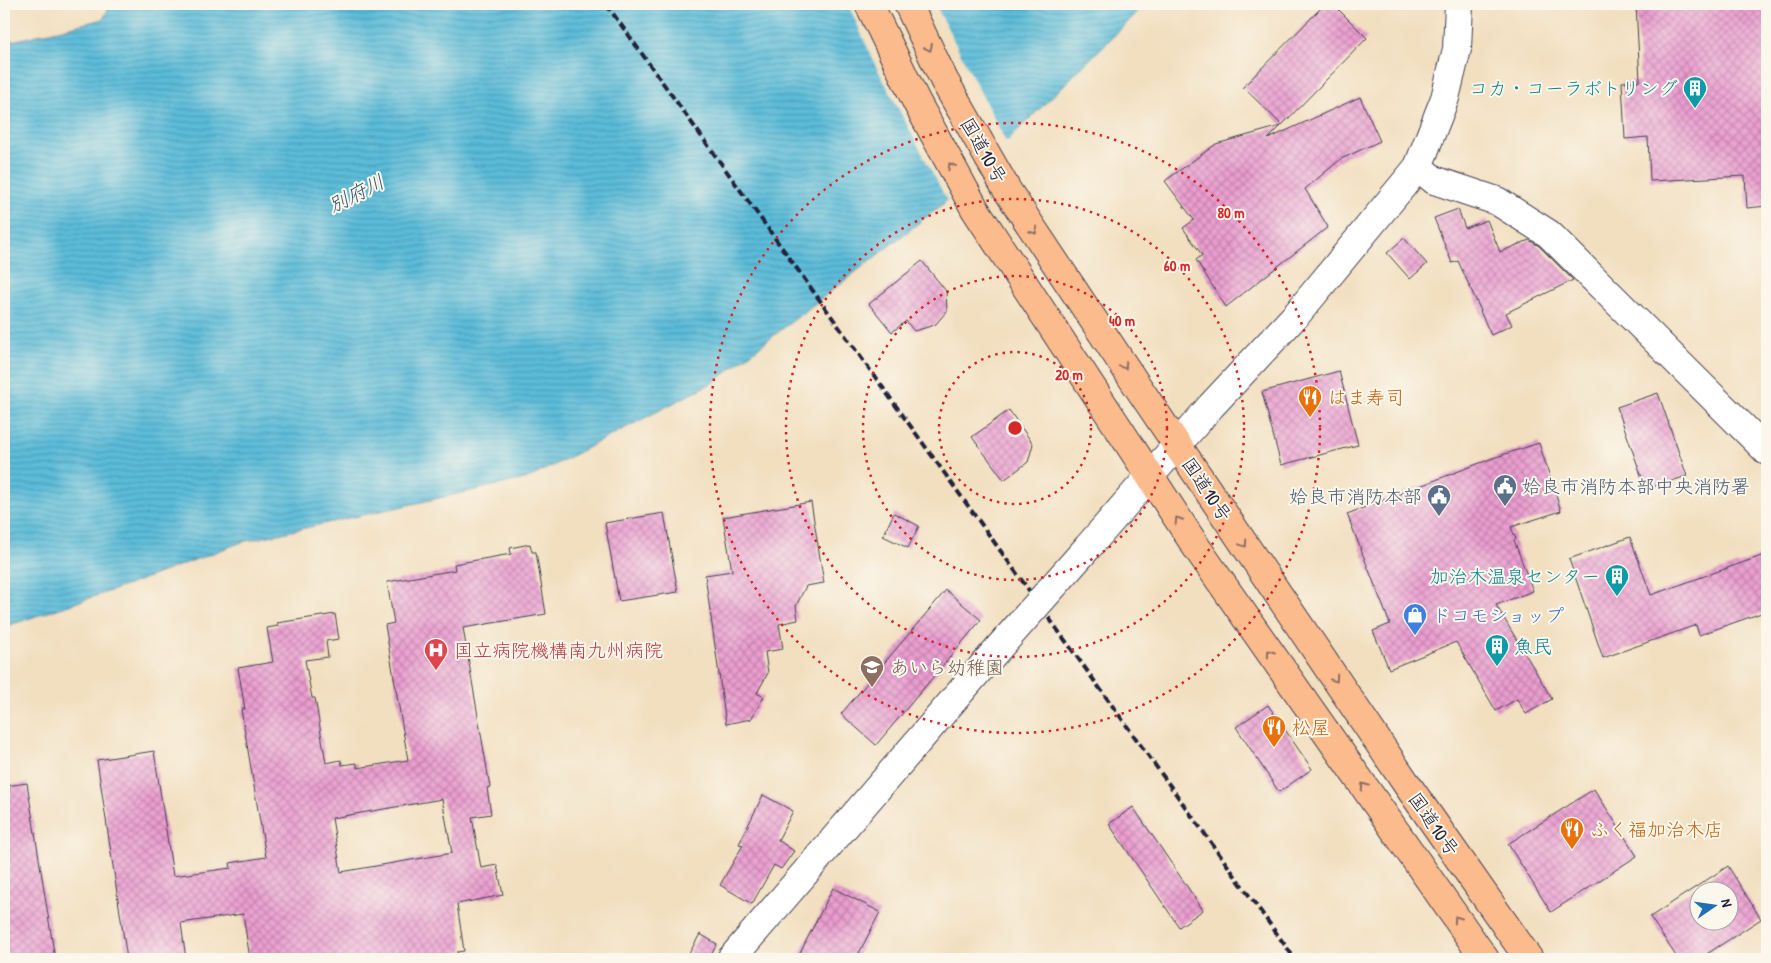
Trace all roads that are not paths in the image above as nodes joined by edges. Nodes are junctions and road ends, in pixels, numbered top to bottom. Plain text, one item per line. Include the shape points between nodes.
1 (869, 4) edge
2 (908, 4) edge
3 (1459, 4) edge
4 (1418, 167) junction
5 (1177, 446) junction
6 (1767, 451) edge
7 (1150, 477) junction
8 (731, 959) edge
9 (1485, 959) edge
10 (1529, 959) edge

7 -> 1 highway, 国道10号 via 975,209 916,101
2 -> 5 highway, 国道10号 via 944,80 1007,190
3 - 4 street via 1457,49 1447,90
4 - 5 street via 1297,314
4 - 6 street via 1434,180 1497,201 1549,234
5 - 7 street
5 -> 10 highway, 国道10号
7 - 8 street, bridge
9 -> 7 highway, 国道10号

